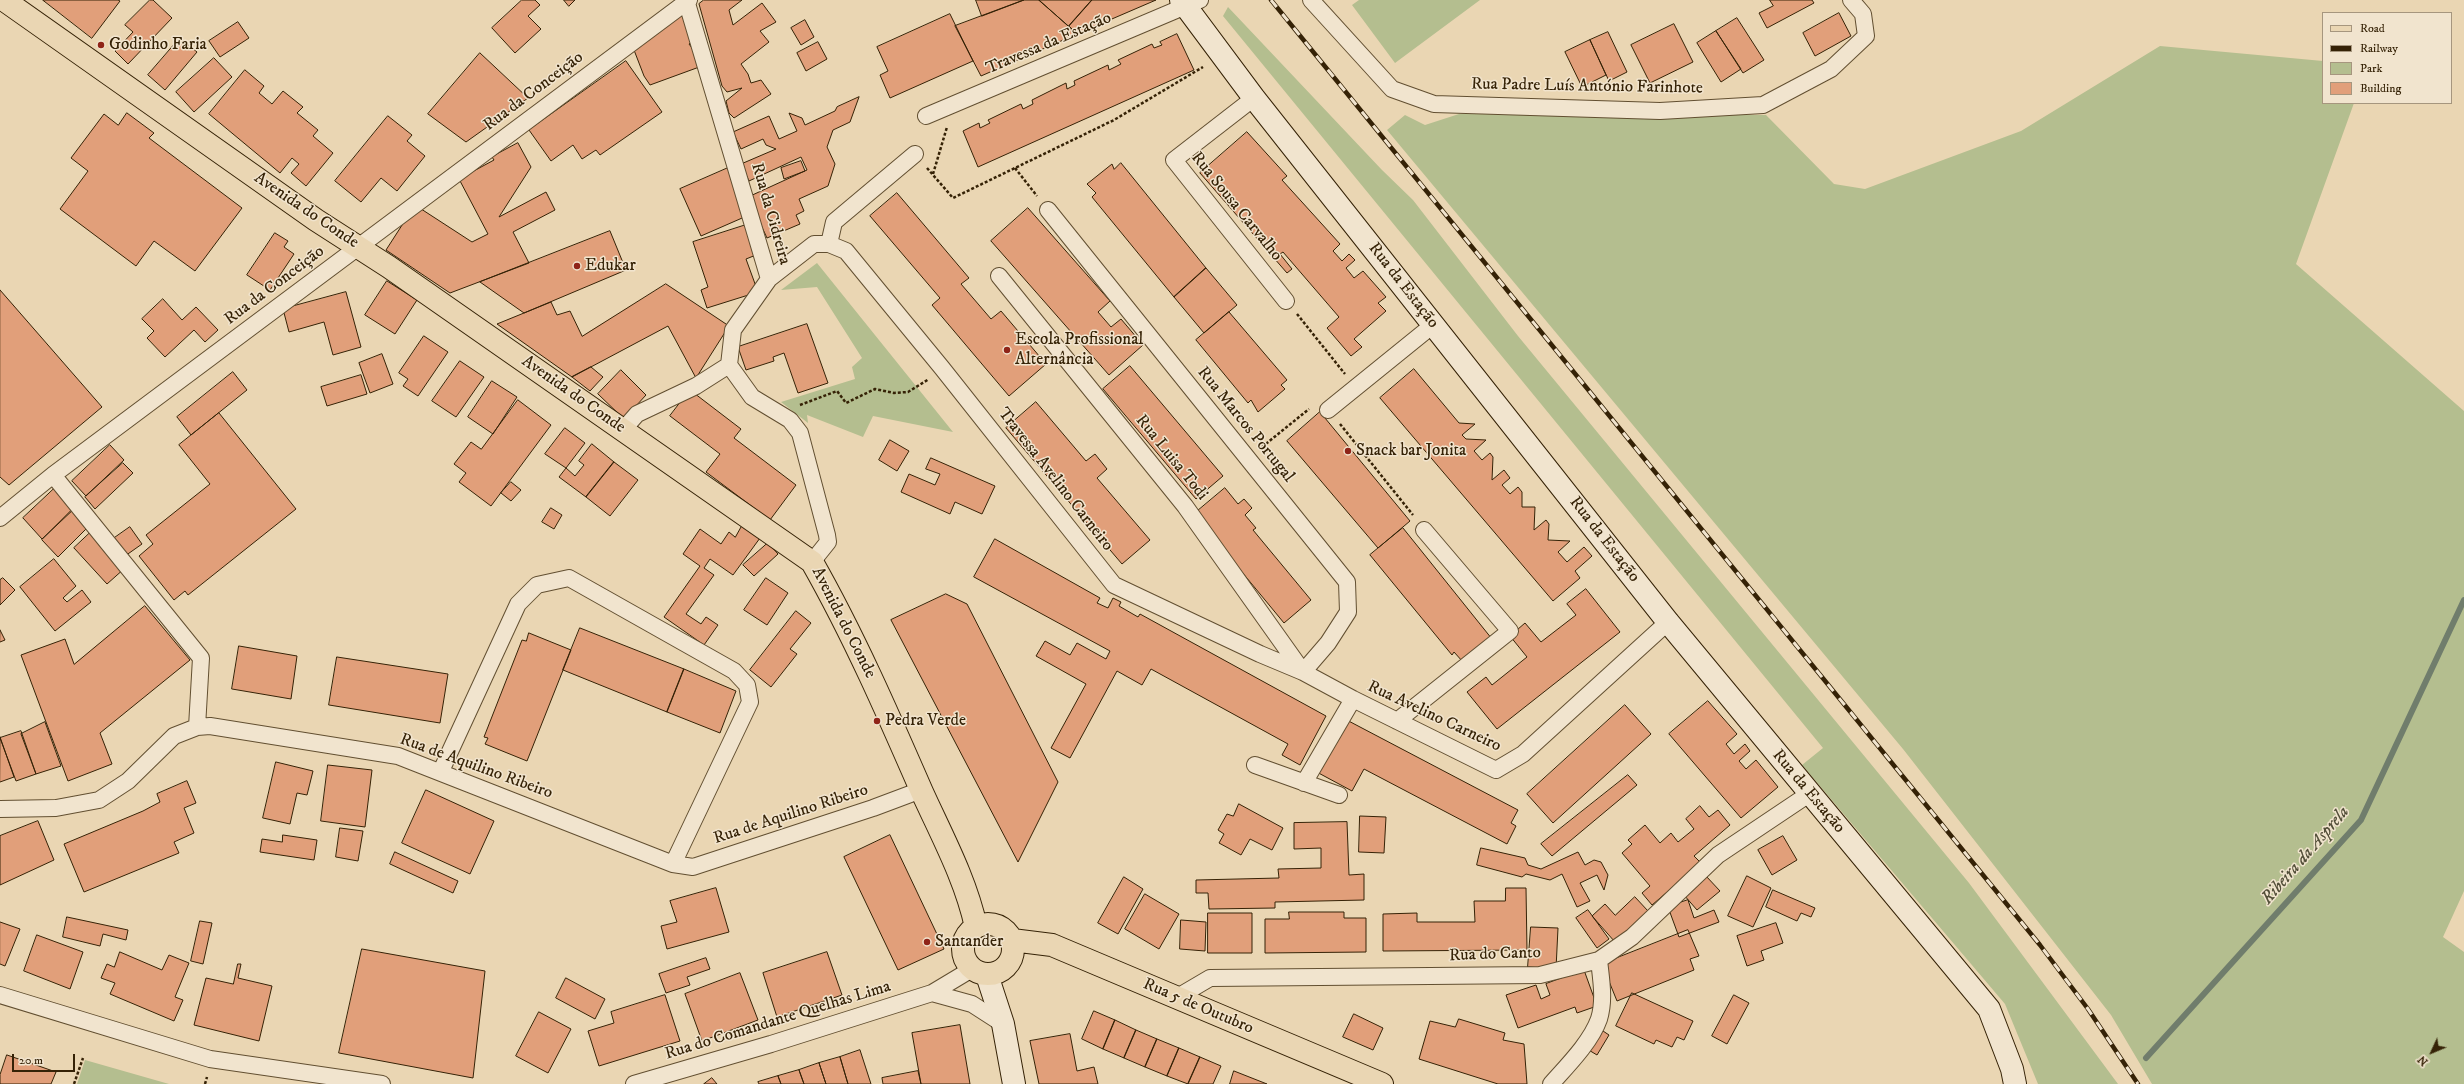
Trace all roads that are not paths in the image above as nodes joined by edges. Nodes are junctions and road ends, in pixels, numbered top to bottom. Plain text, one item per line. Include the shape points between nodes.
1 (4, 0) edge
2 (688, 0) edge
3 (1311, 0) edge
4 (1851, 0) edge
5 (1189, 2) edge
6 (1254, 98) junction
7 (926, 116) dead end
8 (915, 154) road end
9 (1048, 210) road end
10 (829, 244) junction
11 (359, 246) junction
12 (999, 276) dead end
13 (769, 279) junction
14 (1286, 301) road end
15 (1433, 324) junction
16 (729, 365) junction
17 (1328, 410) road end
18 (623, 430) junction
19 (53, 475) junction
20 (0, 518) edge
21 (1424, 530) road end
22 (812, 562) junction
23 (1668, 622) junction
24 (1304, 672) junction
25 (1353, 699) junction
26 (1397, 721) junction
27 (197, 727) junction
28 (1255, 765) dead end
29 (441, 771) junction
30 (1304, 783) junction
31 (921, 790) junction
32 (1809, 794) junction
33 (1339, 795) dead end
34 (0, 809) edge
35 (673, 864) junction
36 (976, 927) junction
37 (1012, 940) junction
38 (1599, 960) junction
39 (980, 972) junction
40 (932, 993) junction
41 (0, 995) edge
42 (1176, 998) junction
43 (1003, 1024) junction
44 (382, 1084) edge
45 (634, 1084) edge
46 (1014, 1084) edge
47 (1382, 1084) edge
48 (1551, 1084) edge
49 (2014, 1084) edge

1 - 11 main road, Avenida do Conde via 316,220
2 - 11 street, Rua da Conceição
2 - 13 street, Rua da Cidreira
3 - 4 street, Rua Padre Luís António Farinhote via 1392,89 1434,104 1660,111 1763,105 1831,70 1866,36 1863,14
5 - 6 street, Rua da Estação via 1222,55
5 - 7 street, Travessa da Estação
6 - 14 street, Rua Sousa Carvalho via 1174,160
6 - 15 street, Rua da Estação
8 - 10 street via 834,222
9 - 24 street, Rua Marcos Portugal via 1347,582 1348,612 1328,643
10 - 13 street via 814,244
10 - 24 street, Travessa Avelino Carneiro via 846,252 942,368 1114,585
11 - 18 main road, Avenida do Conde
11 - 19 street, Rua da Conceição
12 - 24 street, Rua Luisa Todi via 1185,506
13 - 16 street, Rua da Cidreira via 733,330
15 - 17 street
15 - 23 street, Rua da Estação
16 - 18 street via 696,386 637,414
16 - 22 street via 752,397 790,420 800,433 828,542
18 - 22 main road, Avenida do Conde
19 - 20 street, Rua da Conceição
19 - 27 street via 201,658
21 - 26 street via 1510,631
22 - 31 main road, Avenida do Conde via 842,615
23 - 26 street, Rua Avelino Carneiro via 1522,754 1496,770
23 - 32 street, Rua da Estação
24 - 25 street, Rua Avelino Carneiro
25 - 26 street, Rua Avelino Carneiro
25 - 30 street
27 - 29 street, Rua de Aquilino Ribeiro via 210,726 398,756
27 - 34 street, Rua de Aquilino Ribeiro via 174,736 128,781 99,800 56,808
28 - 30 street
29 - 35 street, Rua de Aquilino Ribeiro
29 - 35 street via 518,604 537,585 569,578 734,671 747,685 750,702
30 - 33 street
31 - 35 street, Rua de Aquilino Ribeiro via 693,867
31 - 36 main road, Avenida do Conde via 970,899
32 - 38 street, Rua do Canto via 1718,855 1632,937
32 - 49 street, Rua da Estação via 1989,1009 2012,1069
36 - 37 main road via 993,924 1001,927
36 - 39 main road via 969,932 963,947 966,962
37 - 39 main road via 1014,949 1008,965 1002,970
37 - 42 main road, Rua 5 de Outubro via 1052,945
38 - 42 street, Rua do Canto via 1540,975 1210,978
38 - 48 street via 1602,988 1599,1019 1579,1053
39 - 40 street, Rua do Comandante Quelhas Lima
39 - 43 street
40 - 43 street via 972,1004
40 - 45 street, Rua do Comandante Quelhas Lima
41 - 44 street via 210,1059
42 - 47 main road, Rua 5 de Outubro
43 - 46 street

